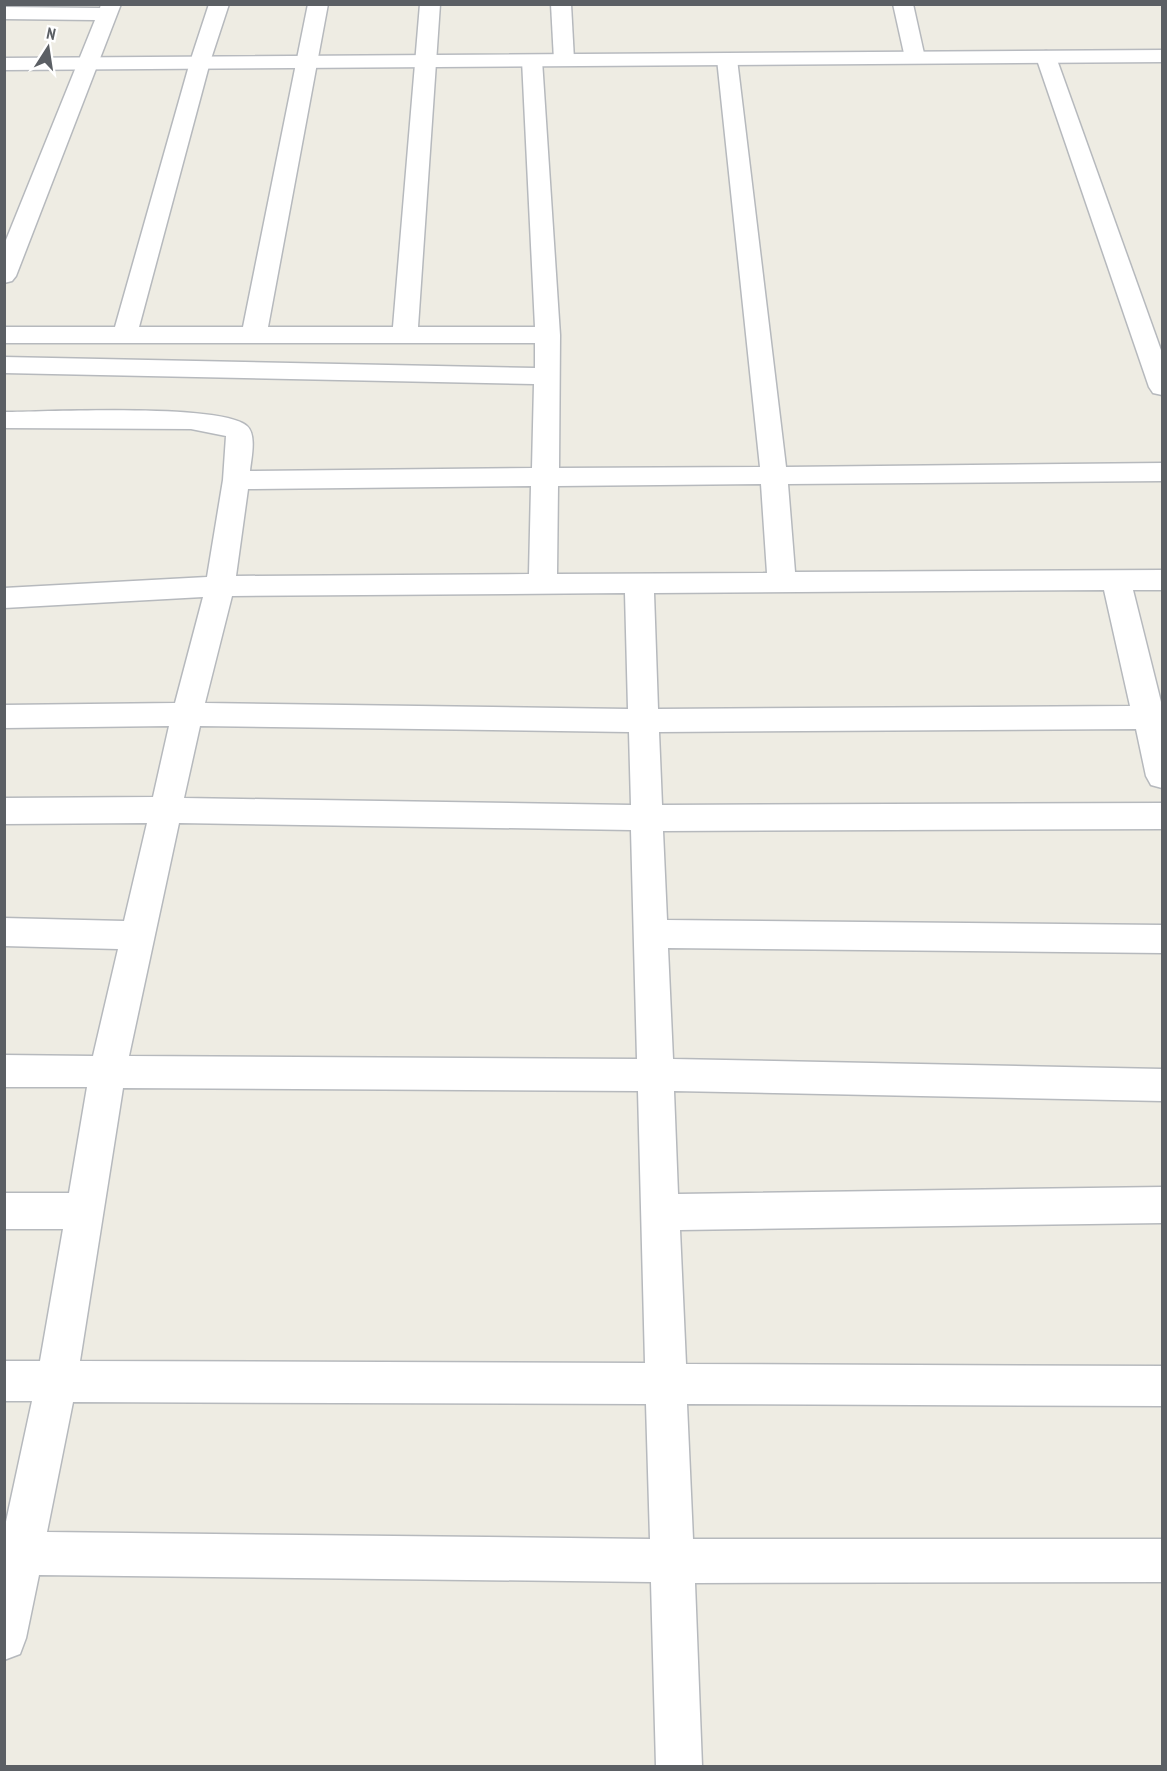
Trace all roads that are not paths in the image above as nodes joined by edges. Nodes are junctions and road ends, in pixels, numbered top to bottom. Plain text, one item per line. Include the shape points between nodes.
1 (219, 4) edge
2 (318, 4) edge
3 (430, 4) edge
4 (561, 4) edge
5 (903, 4) edge
6 (109, 9) edge
7 (4, 13) edge
8 (1162, 56) edge
9 (1046, 57) junction
10 (915, 58) junction
11 (727, 59) junction
12 (532, 60) junction
13 (564, 60) junction
14 (424, 61) junction
15 (200, 62) junction
16 (306, 62) junction
17 (88, 63) junction
18 (4, 64) edge
19 (4, 276) edge
20 (4, 334) edge
21 (125, 335) junction
22 (254, 335) junction
23 (405, 335) junction
24 (548, 335) junction
25 (4, 365) edge
26 (547, 376) junction
27 (1162, 387) edge
28 (4, 420) edge
29 (1162, 472) edge
30 (545, 476) junction
31 (774, 477) junction
32 (236, 480) junction
33 (1116, 580) junction
34 (1162, 580) edge
35 (782, 582) junction
36 (543, 583) junction
37 (639, 583) junction
38 (220, 586) junction
39 (4, 598) edge
40 (187, 714) junction
41 (1155, 716) edge
42 (4, 717) edge
43 (643, 721) junction
44 (1162, 776) edge
45 (167, 810) junction
46 (4, 811) edge
47 (1162, 816) edge
48 (647, 818) junction
49 (4, 932) edge
50 (650, 934) junction
51 (137, 935) junction
52 (1162, 939) edge
53 (4, 1071) edge
54 (107, 1073) junction
55 (656, 1076) junction
56 (1162, 1085) edge
57 (1162, 1205) edge
58 (4, 1210) edge
59 (84, 1211) junction
60 (660, 1212) junction
61 (4, 1381) edge
62 (57, 1381) junction
63 (666, 1385) junction
64 (1162, 1386) edge
65 (14, 1553) edge
66 (672, 1561) junction
67 (1162, 1561) edge
68 (4, 1638) edge
69 (679, 1767) edge

1 - 15 street
2 - 16 street
3 - 14 street
4 - 13 street
5 - 10 street
6 - 7 street
6 - 17 street
8 - 9 street
9 - 10 street
9 - 27 street
10 - 11 street
11 - 13 street
11 - 31 street
12 - 13 street
12 - 14 street
12 - 24 street
14 - 16 street
14 - 23 street
15 - 16 street
15 - 17 street
15 - 21 street
16 - 22 street
17 - 18 street
17 - 19 street
20 - 21 street
21 - 22 street
22 - 23 street
23 - 24 street
24 - 26 street
25 - 26 street
26 - 30 street
28 - 32 street via 191,421 228,426 238,433
29 - 31 street
30 - 31 street
30 - 32 street
30 - 36 street
31 - 35 street
32 - 38 street
33 - 34 street
33 - 35 street
33 - 41 street
35 - 37 street
36 - 37 street
36 - 38 street
37 - 43 street
38 - 39 street
38 - 40 street
40 - 42 street
40 - 43 street
40 - 45 street
41 - 43 street
41 - 44 street
43 - 48 street
45 - 46 street
45 - 48 street
45 - 51 street
47 - 48 street
48 - 50 street
49 - 51 street
50 - 52 street
50 - 55 street
51 - 54 street
53 - 54 street
54 - 55 street
54 - 59 street
55 - 56 street
55 - 60 street
57 - 60 street
58 - 59 street
59 - 62 street
60 - 63 street
61 - 62 street
62 - 63 street
62 - 65 street
63 - 64 street
63 - 66 street
65 - 66 street
65 - 68 street
66 - 67 street
66 - 69 street

